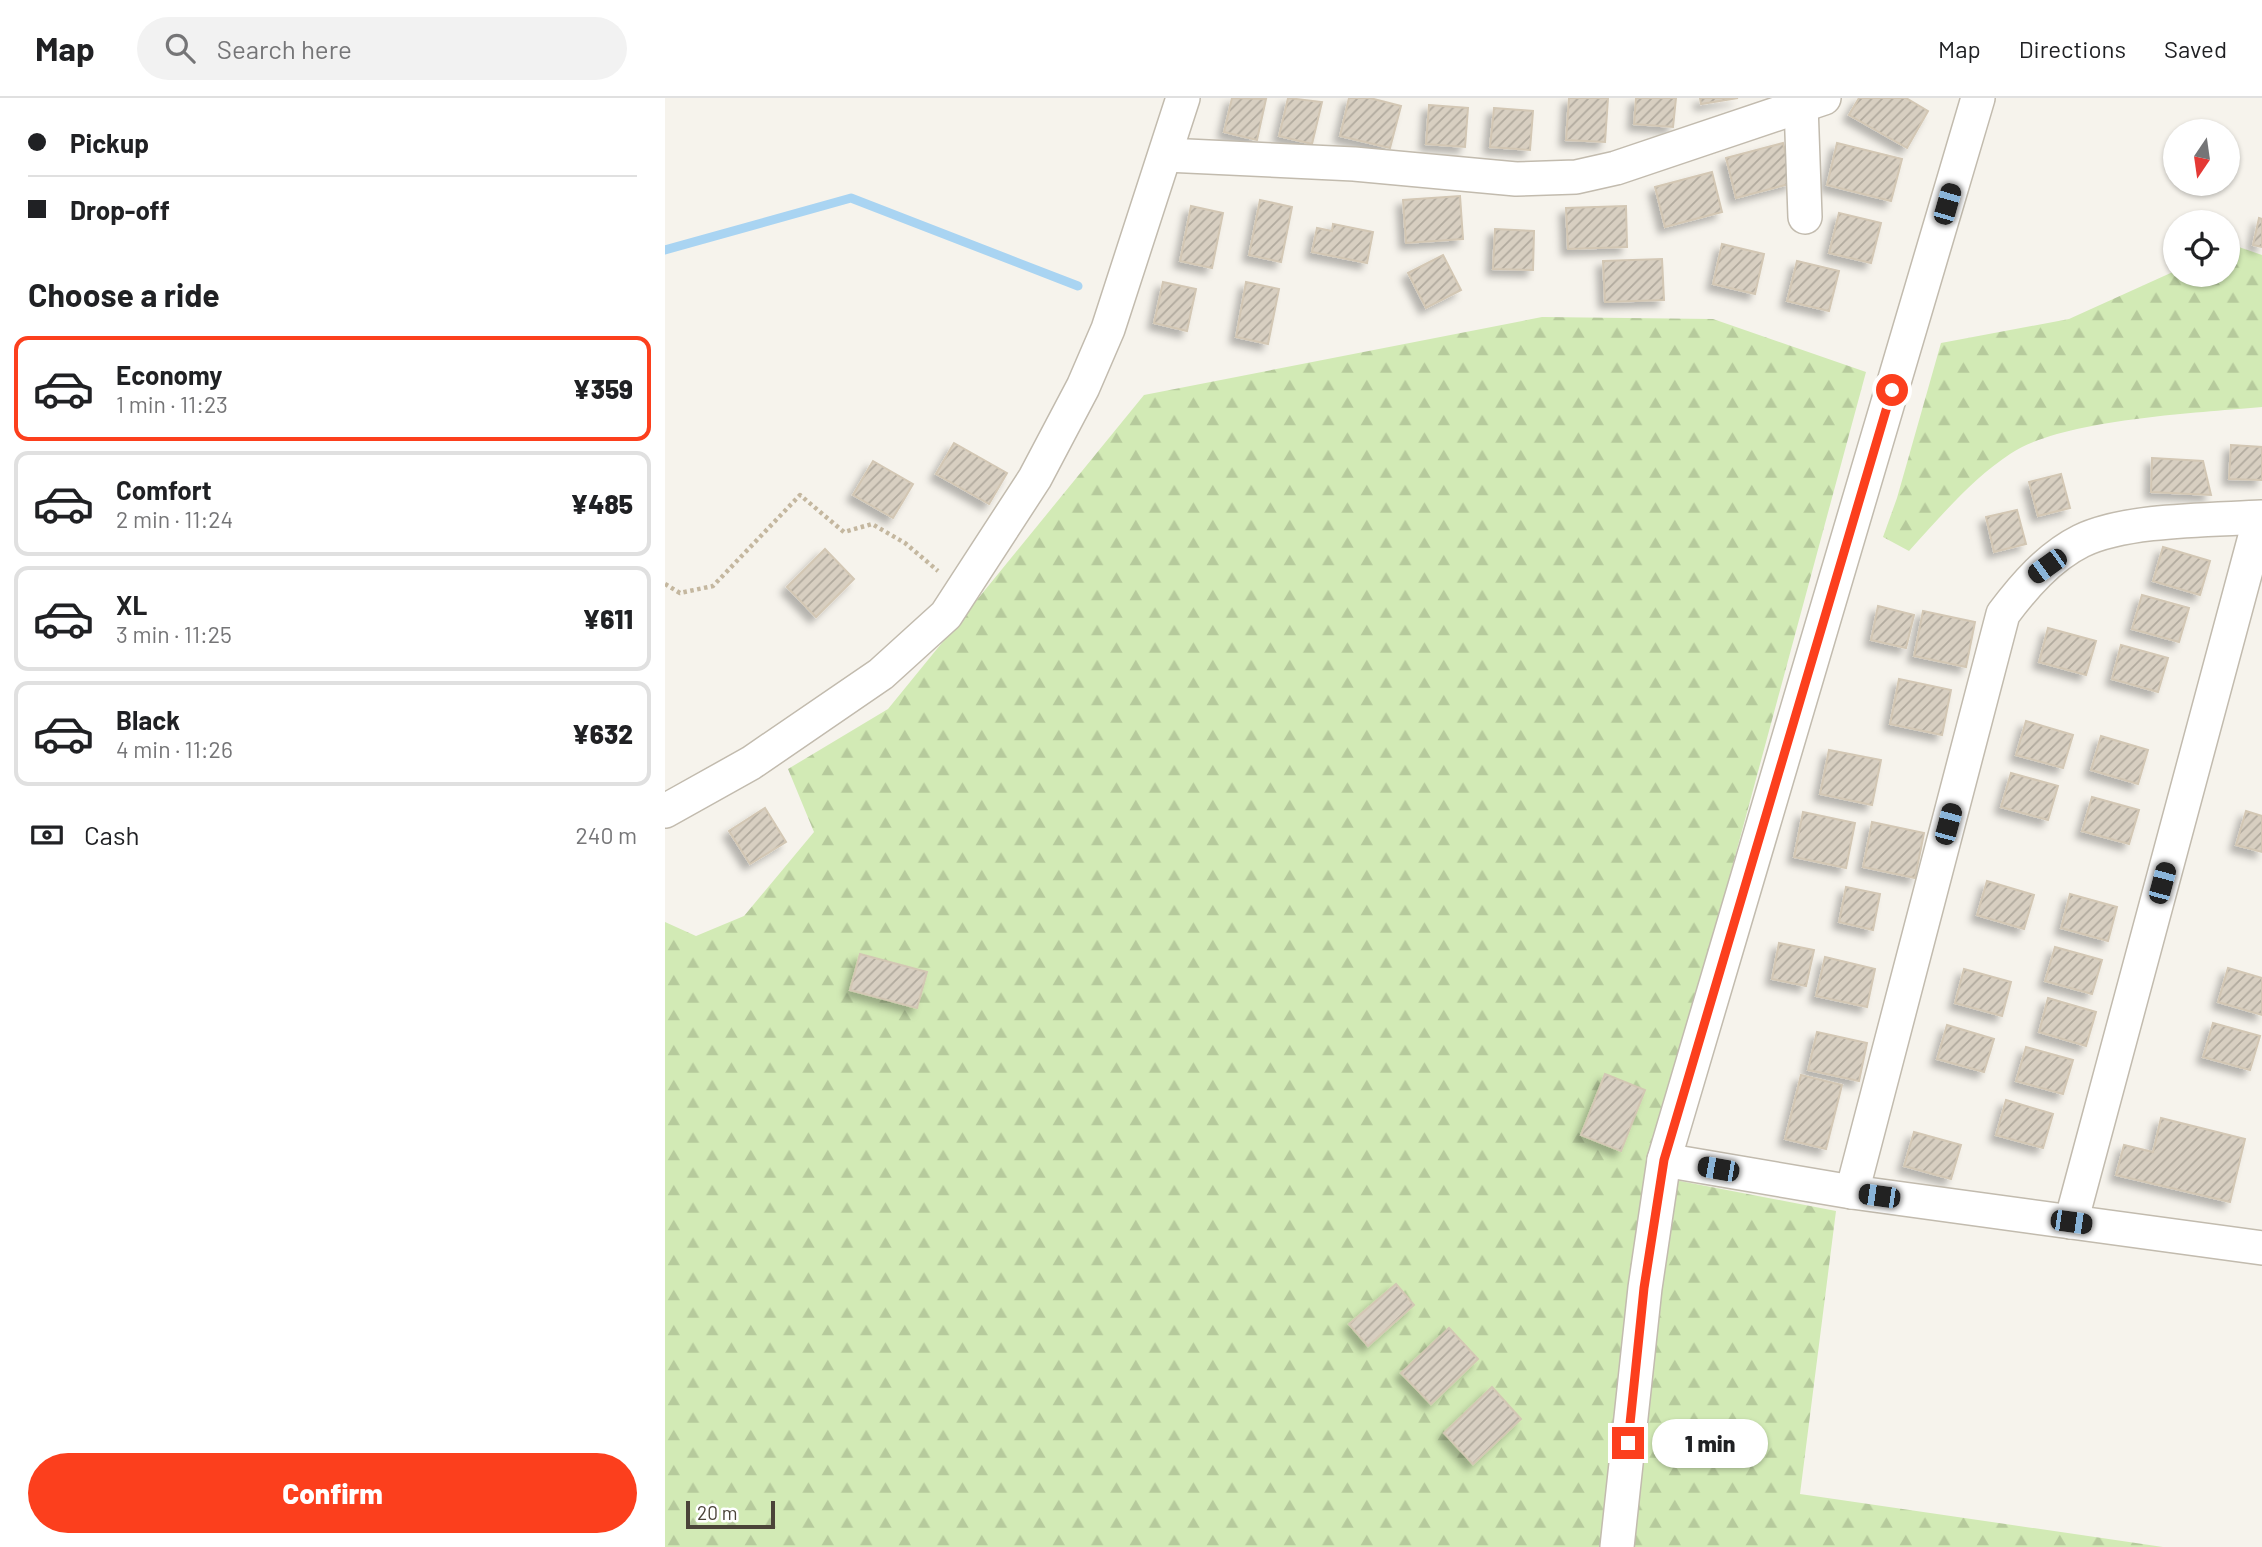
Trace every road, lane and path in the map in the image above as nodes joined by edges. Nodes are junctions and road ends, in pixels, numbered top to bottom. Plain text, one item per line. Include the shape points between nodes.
1 (1182, 98) edge
2 (1978, 98) edge
3 (1813, 102) edge
4 (1166, 155) junction
5 (1805, 216) dead end
6 (2261, 517) edge
7 (665, 584) edge
8 (963, 592) junction
9 (665, 811) edge
10 (1664, 1160) junction
11 (1852, 1192) junction
12 (2071, 1222) junction
13 (2262, 1248) edge
14 (1617, 1547) edge

1 - 4 street
2 - 10 street
3 - 4 street via 1576,177 1516,179 1354,164
3 - 5 street
4 - 8 street via 1108,329 1083,387 1035,478
6 - 11 street via 2117,530 2081,541 2030,578 2003,614
6 - 12 street
7 - 8 path via 680,593 713,586 800,495 844,532 872,524 905,543
8 - 9 street via 946,615 881,674 751,763
10 - 11 street
10 - 14 street via 1644,1288
11 - 12 street
12 - 13 street

